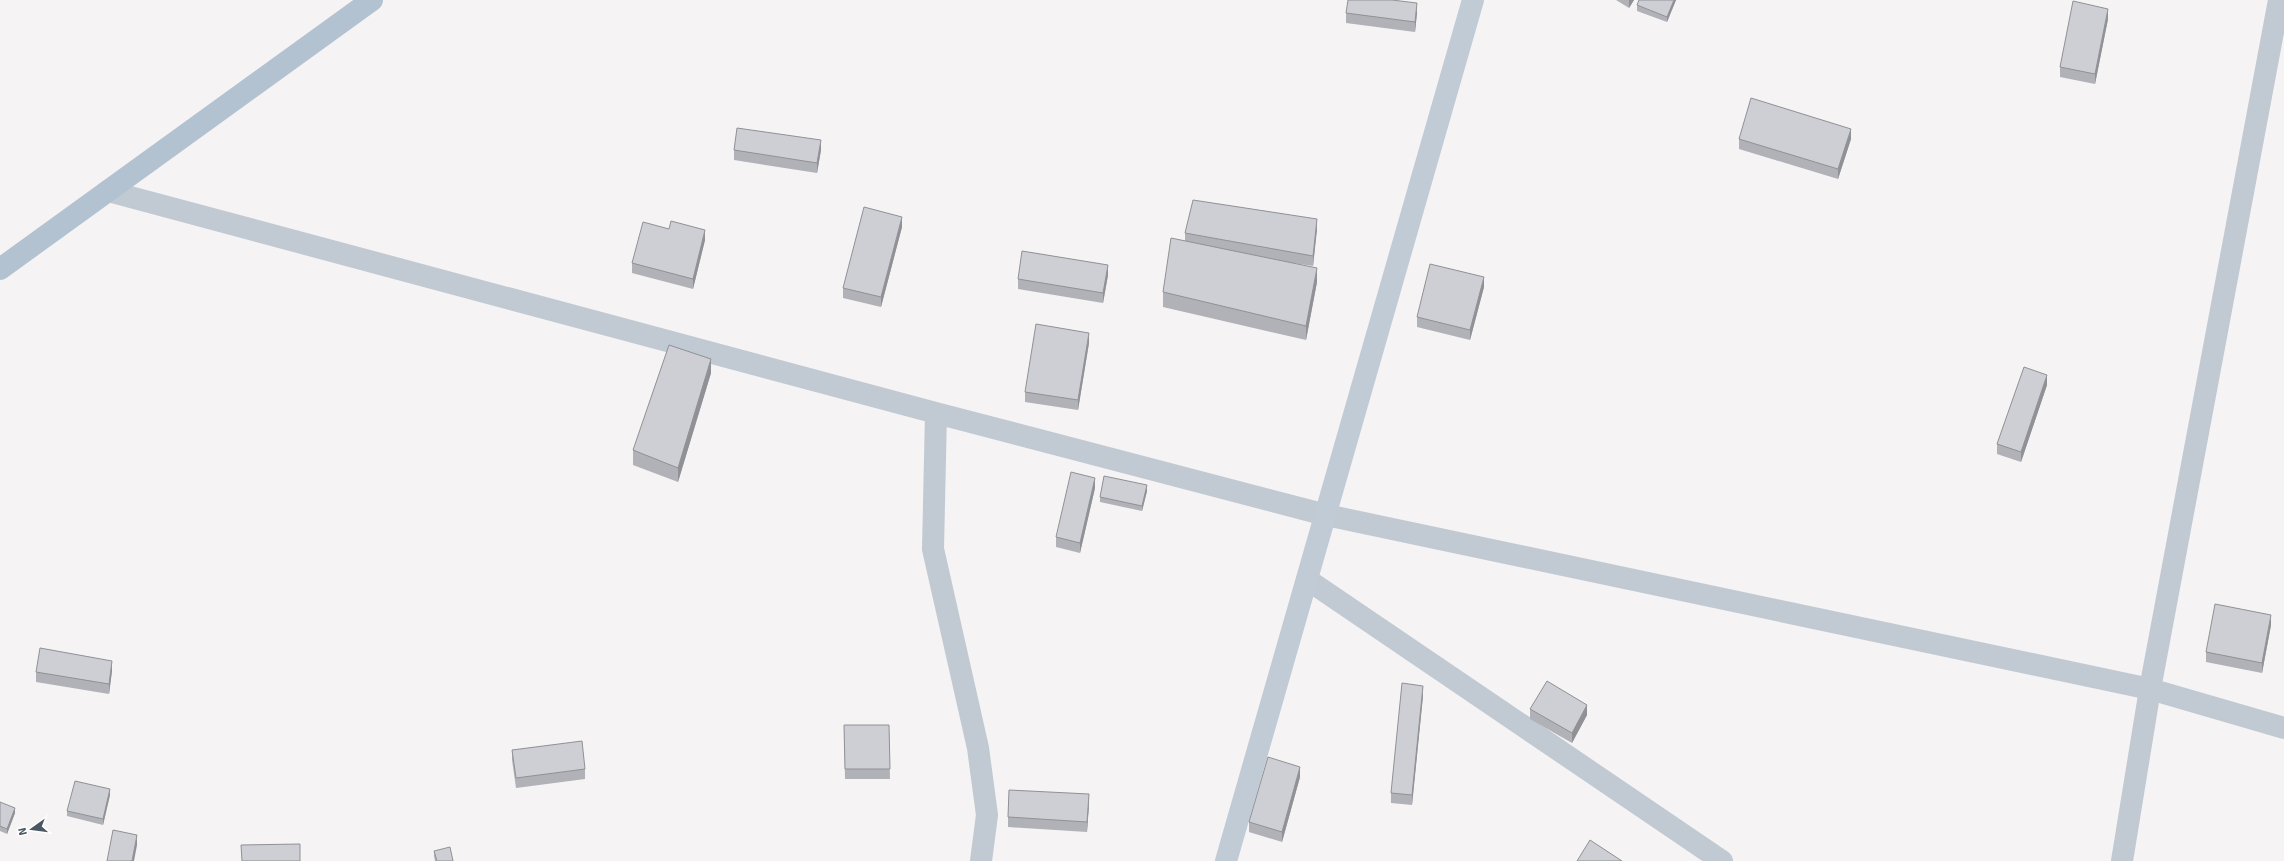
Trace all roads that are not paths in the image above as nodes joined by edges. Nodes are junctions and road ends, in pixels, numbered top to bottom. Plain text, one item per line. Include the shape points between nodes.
1 (372, 0) edge
2 (1473, 0) edge
3 (2279, 0) edge
4 (108, 191) junction
5 (0, 269) edge
6 (936, 413) junction
7 (1326, 515) junction
8 (1308, 580) junction
9 (2150, 689) junction
10 (2284, 728) edge
11 (981, 861) edge
12 (1226, 861) edge
13 (1722, 861) edge
14 (2122, 861) edge

1 - 4 main road
2 - 7 street
3 - 9 street
4 - 5 main road
4 - 6 street
6 - 7 street
6 - 11 street via 932,549 978,748 987,814
7 - 8 street
7 - 9 street
8 - 12 street
8 - 13 street
9 - 10 street
9 - 14 street

